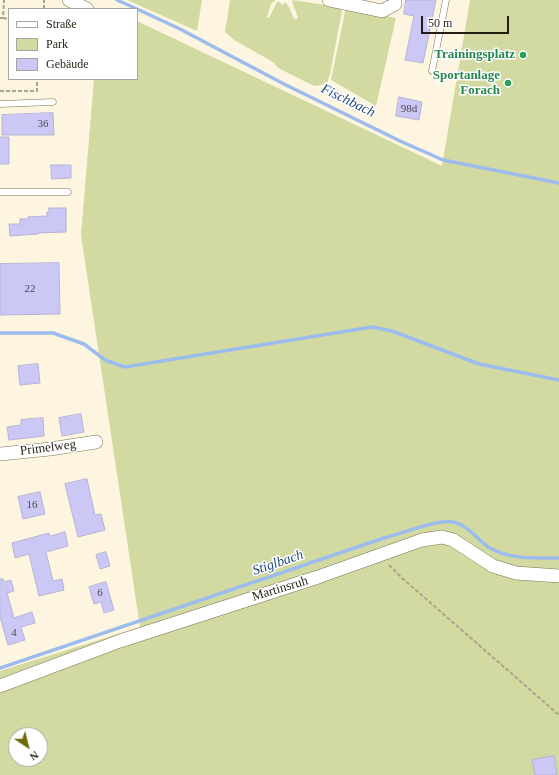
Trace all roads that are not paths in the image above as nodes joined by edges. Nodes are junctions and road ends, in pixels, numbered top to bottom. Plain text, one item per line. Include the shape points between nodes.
1 (68, 0) edge
2 (329, 0) edge
3 (396, 0) edge
4 (446, 0) edge
5 (85, 8) edge
6 (432, 72) dead end
7 (53, 102) dead end
8 (0, 104) edge
9 (0, 192) edge
10 (68, 192) dead end
11 (96, 442) dead end
12 (0, 454) edge
13 (559, 576) edge
14 (0, 686) edge

1 - 5 street
2 - 3 street via 382,11 395,4
4 - 6 lane
7 - 8 lane
9 - 10 lane
11 - 12 street, Primelweg
13 - 14 street, Martinsruh via 516,573 493,566 453,540 442,537 422,540 318,577 120,641

